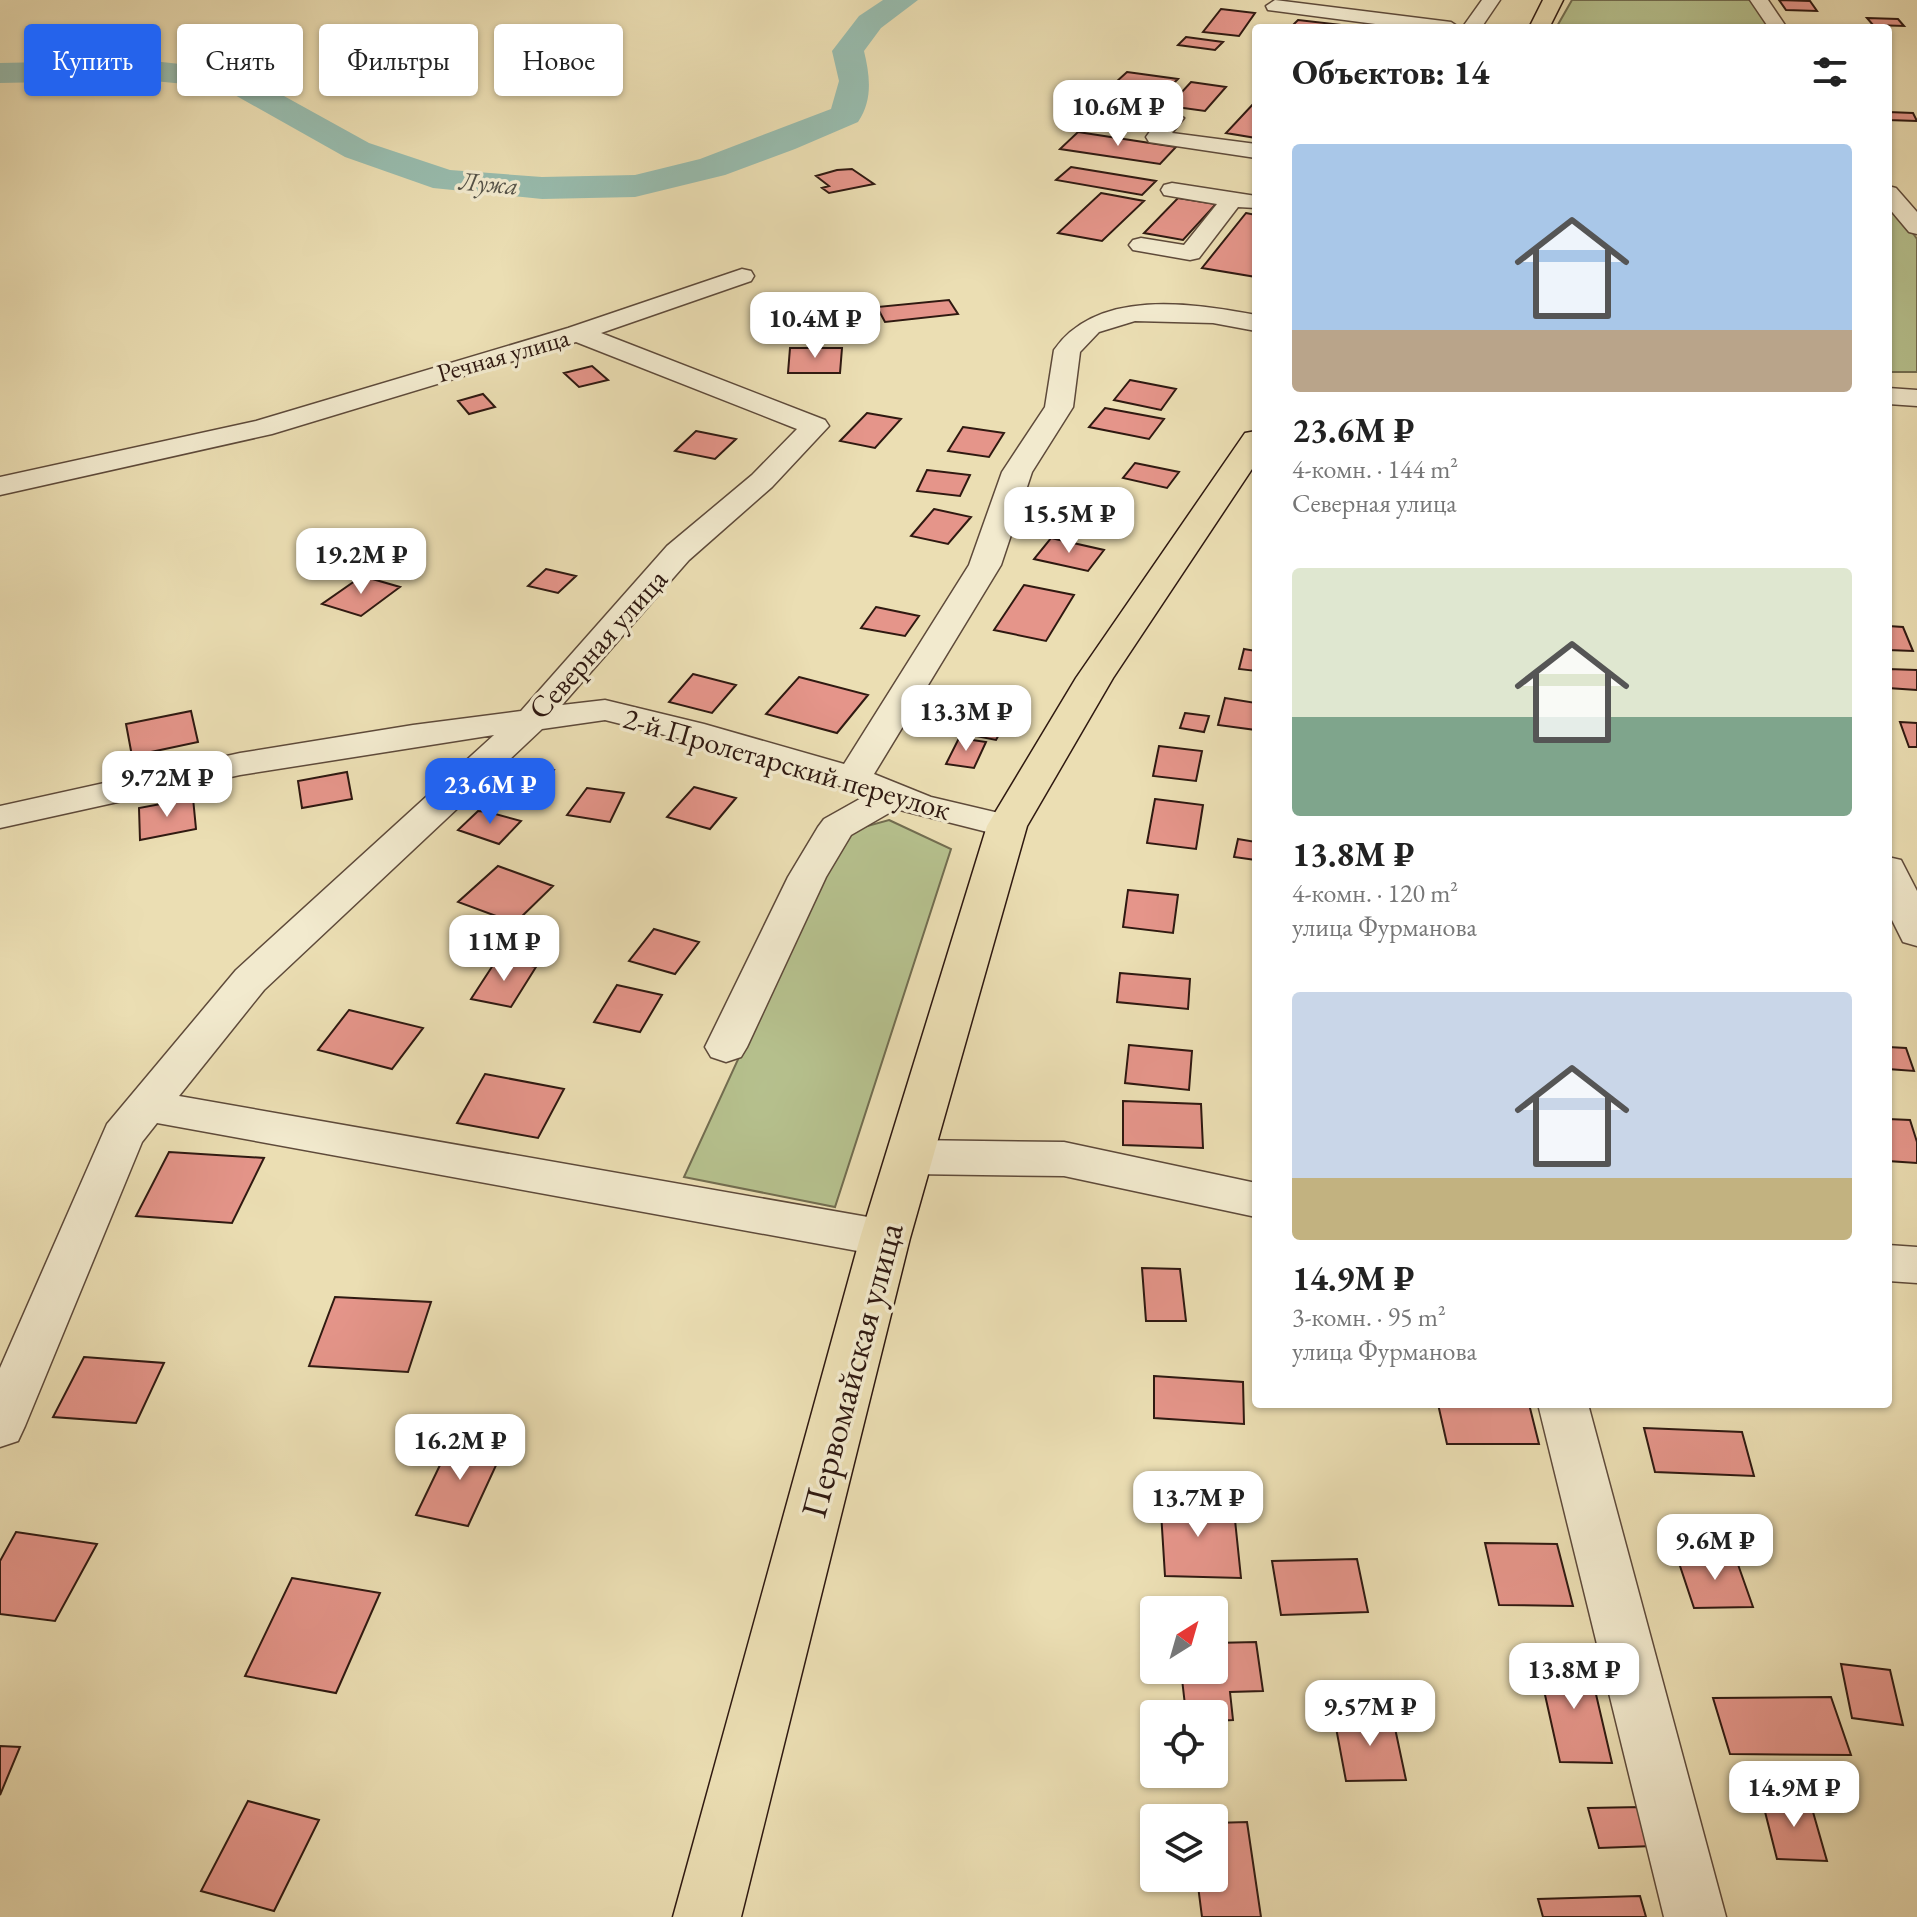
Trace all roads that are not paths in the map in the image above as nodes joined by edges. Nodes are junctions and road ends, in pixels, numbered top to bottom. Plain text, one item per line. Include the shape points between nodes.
1 (1491, 0) edge
2 (1553, 0) edge
3 (1759, 0) edge
4 (1275, 6) dead end
5 (1360, 22) edge
6 (1390, 24) edge
7 (1474, 24) edge
8 (1541, 24) edge
9 (1775, 24) edge
10 (1174, 118) dead end
11 (1252, 150) edge
12 (1172, 190) dead end
13 (1232, 199) junction
14 (1892, 200) edge
15 (1252, 202) edge
16 (1912, 238) edge
17 (1141, 245) dead end
18 (742, 276) dead end
19 (1252, 322) edge
20 (577, 333) junction
21 (1892, 396) edge
22 (1917, 398) edge
23 (1252, 446) edge
24 (0, 486) edge
25 (531, 720) junction
26 (853, 778) junction
27 (894, 795) junction
28 (0, 817) edge
29 (1007, 826) junction
30 (1892, 878) edge
31 (1917, 933) edge
32 (726, 1047) dead end
33 (149, 1106) junction
34 (910, 1157) junction
35 (1252, 1199) edge
36 (885, 1238) junction
37 (1892, 1263) edge
38 (1917, 1265) edge
39 (1564, 1408) edge
40 (0, 1426) edge
41 (707, 1917) edge
42 (1695, 1917) edge

1 - 7 street
2 - 8 main road
3 - 9 street
4 - 5 street
5 - 6 street
10 - 11 street via 1157,137
12 - 13 street
13 - 15 street
13 - 17 street via 1190,253
14 - 16 street
18 - 20 street, Речная улица
19 - 26 street via 1213,315 1133,313 1090,327 1067,350 1059,407 1017,472 985,565
20 - 24 street, Речная улица via 262,428
20 - 25 street, Северная улица via 815,426 762,481 678,553
21 - 22 street
23 - 29 main road, Первомайская улица via 1038,766
25 - 26 street, 2-й Пролетарский переулок via 605,710
25 - 28 street, 2-й Пролетарский переулок via 240,764
25 - 33 street, Северная улица via 250,980
26 - 27 street, 2-й Пролетарский переулок
27 - 29 street, 2-й Пролетарский переулок
27 - 32 street via 837,827 807,877
29 - 34 main road, Первомайская улица
30 - 31 street
33 - 36 street
33 - 40 street, Северная улица via 123,1135
34 - 35 street via 1064,1159
34 - 36 main road, Первомайская улица
36 - 41 main road, Первомайская улица
37 - 38 street
39 - 42 street

